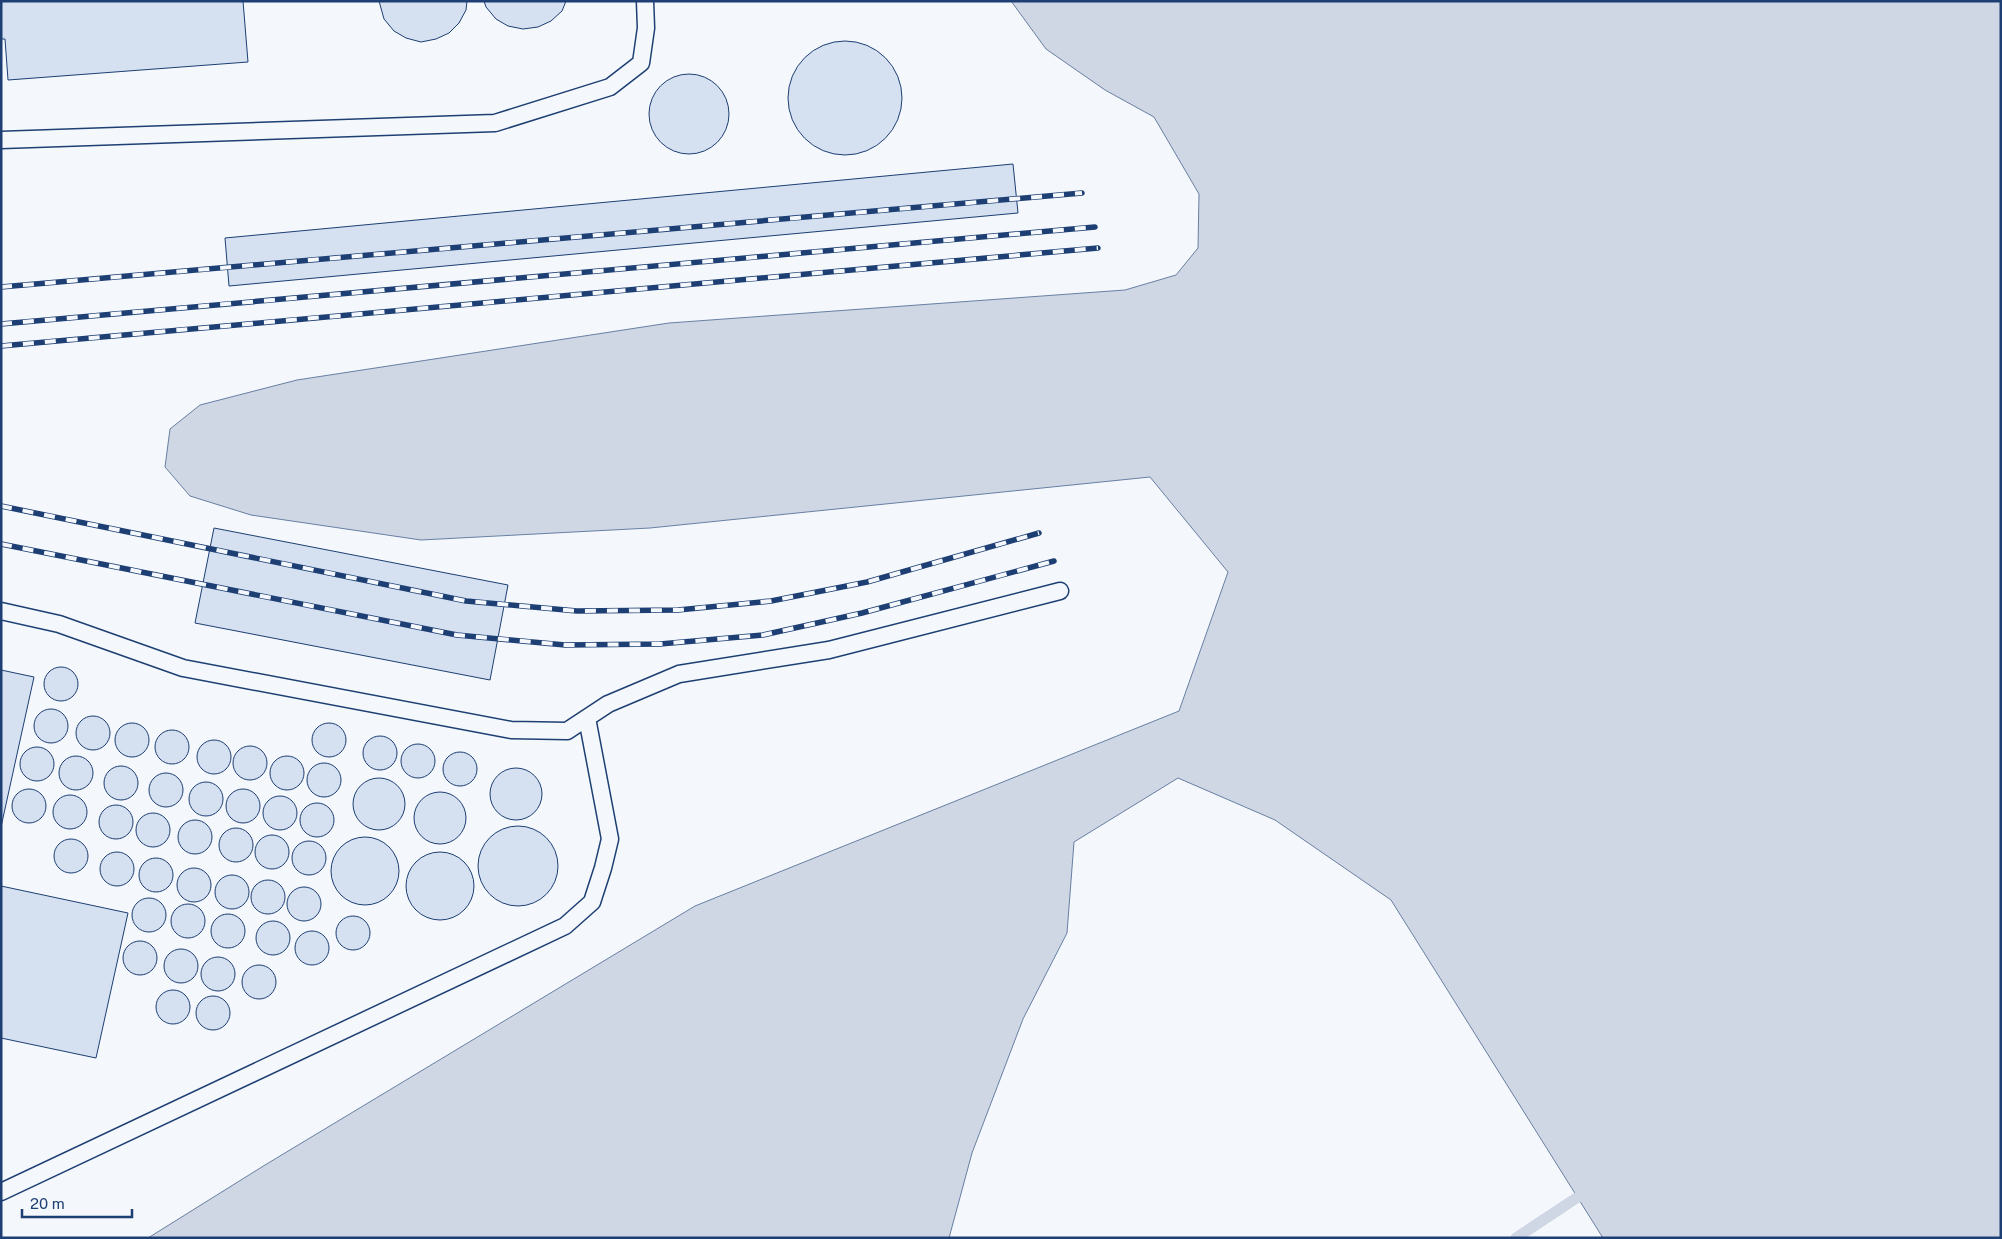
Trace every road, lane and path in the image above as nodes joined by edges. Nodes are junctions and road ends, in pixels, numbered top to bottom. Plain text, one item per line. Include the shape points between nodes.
1 (645, 1) edge
2 (1, 140) edge
3 (1060, 591) dead end
4 (1, 611) edge
5 (587, 718) junction
6 (1, 1192) edge

1 - 2 lane via 646,28 641,63 610,87 495,123
3 - 5 lane via 829,650 679,674 608,704
4 - 5 lane via 59,624 183,668 511,730 567,731
5 - 6 lane via 610,839 592,902 565,926

